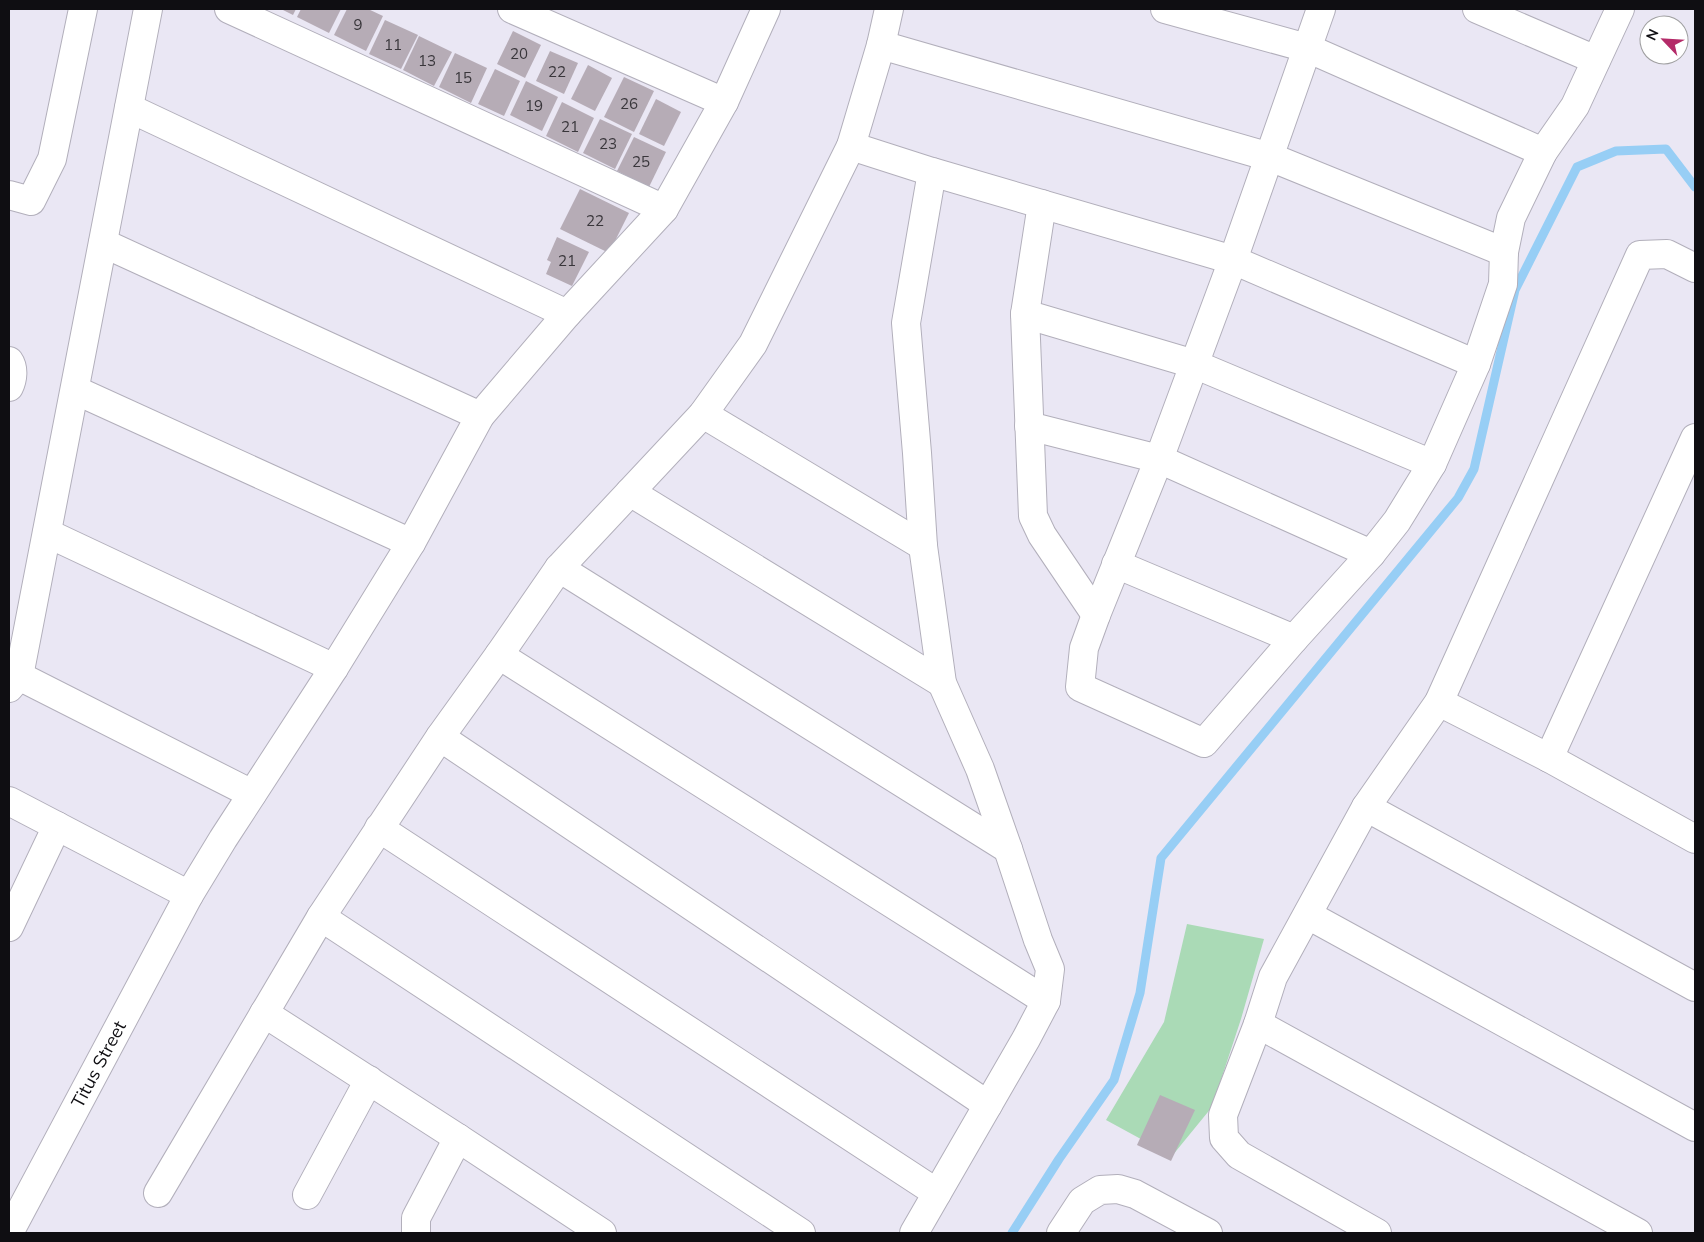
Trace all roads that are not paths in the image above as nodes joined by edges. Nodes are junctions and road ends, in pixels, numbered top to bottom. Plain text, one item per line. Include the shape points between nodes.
1 (83, 9) edge
2 (148, 9) edge
3 (229, 9) edge
4 (512, 9) edge
5 (766, 9) edge
6 (889, 9) edge
7 (1164, 9) edge
8 (1320, 9) edge
9 (1477, 9) edge
10 (1620, 9) edge
11 (881, 45) junction
12 (1307, 48) junction
13 (1596, 60) junction
14 (724, 102) junction
15 (129, 108) junction
16 (851, 146) junction
17 (1543, 152) junction
18 (1270, 157) junction
19 (932, 172) junction
20 (9, 196) edge
21 (1042, 204) junction
22 (664, 209) junction
23 (103, 243) junction
24 (1504, 252) junction
25 (1233, 260) junction
26 (1695, 268) edge
27 (567, 314) junction
28 (1025, 314) junction
29 (9, 361) edge
30 (1194, 364) junction
31 (1476, 364) junction
32 (9, 387) edge
33 (75, 390) junction
34 (703, 414) junction
35 (480, 416) junction
36 (1029, 426) junction
37 (1695, 438) edge
38 (1159, 459) junction
39 (1432, 464) junction
40 (630, 492) junction
41 (47, 533) junction
42 (411, 543) junction
43 (923, 546) junction
44 (1371, 554) junction
45 (1116, 564) junction
46 (559, 568) junction
47 (1096, 614) junction
48 (1294, 639) junction
49 (499, 655) junction
50 (334, 668) junction
51 (14, 682) edge
52 (942, 683) junction
53 (1439, 702) junction
54 (440, 737) junction
55 (1549, 758) junction
56 (252, 794) junction
57 (9, 801) edge
58 (1366, 807) junction
59 (56, 826) junction
60 (379, 828) junction
61 (1695, 839) edge
62 (1008, 849) junction
63 (189, 896) junction
64 (1308, 915) junction
65 (321, 917) junction
66 (9, 927) edge
67 (1695, 987) edge
68 (1046, 1001) junction
69 (264, 1013) junction
70 (1258, 1024) junction
71 (369, 1080) junction
72 (988, 1105) junction
73 (1695, 1127) edge
74 (458, 1138) junction
75 (937, 1193) junction
76 (158, 1194) dead end
77 (307, 1195) dead end
78 (1203, 1232) edge
79 (9, 1233) edge
80 (416, 1233) edge
81 (602, 1233) edge
82 (801, 1233) edge
83 (914, 1233) edge
84 (1061, 1233) edge
85 (1377, 1233) edge
86 (1638, 1233) edge

1 - 20 street via 52,159 31,201
2 - 15 street
3 - 22 street
4 - 14 street
5 - 14 street, Titus Street
6 - 11 street
7 - 12 street
8 - 12 street
9 - 13 street
10 - 13 street
11 - 16 street
11 - 18 street
12 - 17 street
12 - 18 street
13 - 17 street via 1575,106
14 - 22 street, Titus Street
15 - 23 street
15 - 27 street
16 - 19 street
16 - 34 street via 753,344
17 - 24 street via 1511,218
18 - 24 street
18 - 25 street
19 - 21 street
19 - 43 street via 906,323
21 - 25 street
21 - 28 street
22 - 27 street, Titus Street
23 - 33 street
23 - 35 street
24 - 31 street via 1503,284
25 - 30 street
25 - 31 street
26 - 53 street via 1667,254 1640,255
27 - 35 street, Titus Street
28 - 30 street
28 - 36 street
29 - 32 street via 12,381
30 - 38 street
30 - 39 street
31 - 39 street
33 - 41 street
33 - 42 street
34 - 40 street
34 - 43 street
35 - 42 street, Titus Street
36 - 38 street
36 - 47 street via 1033,516 1042,535
37 - 55 street
38 - 44 street
38 - 45 street
39 - 44 street
40 - 46 street
40 - 52 street
41 - 50 street
41 - 51 street
42 - 50 street, Titus Street
43 - 52 street
44 - 48 street
45 - 47 street
45 - 48 street
46 - 49 street
46 - 62 street
47 - 48 street via 1084,648 1080,687 1204,743
49 - 54 street
49 - 68 street
50 - 56 street, Titus Street
51 - 56 street
52 - 62 street via 980,769
53 - 55 street
53 - 58 street
54 - 60 street
54 - 72 street
55 - 61 street
56 - 63 street, Titus Street
57 - 59 street
58 - 64 street
58 - 67 street
59 - 63 street
59 - 66 street
60 - 65 street
60 - 75 street
62 - 68 street via 1050,969
63 - 79 street, Titus Street
64 - 70 street via 1273,977
64 - 73 street
65 - 69 street
65 - 82 street
68 - 72 street
69 - 71 street
69 - 76 street
70 - 85 street via 1224,1115 1224,1138 1239,1155
70 - 86 street
71 - 74 street
71 - 77 street
72 - 75 street
74 - 80 street via 416,1218
74 - 81 street
75 - 83 street
78 - 84 street via 1135,1194 1109,1189 1100,1190 1082,1201

